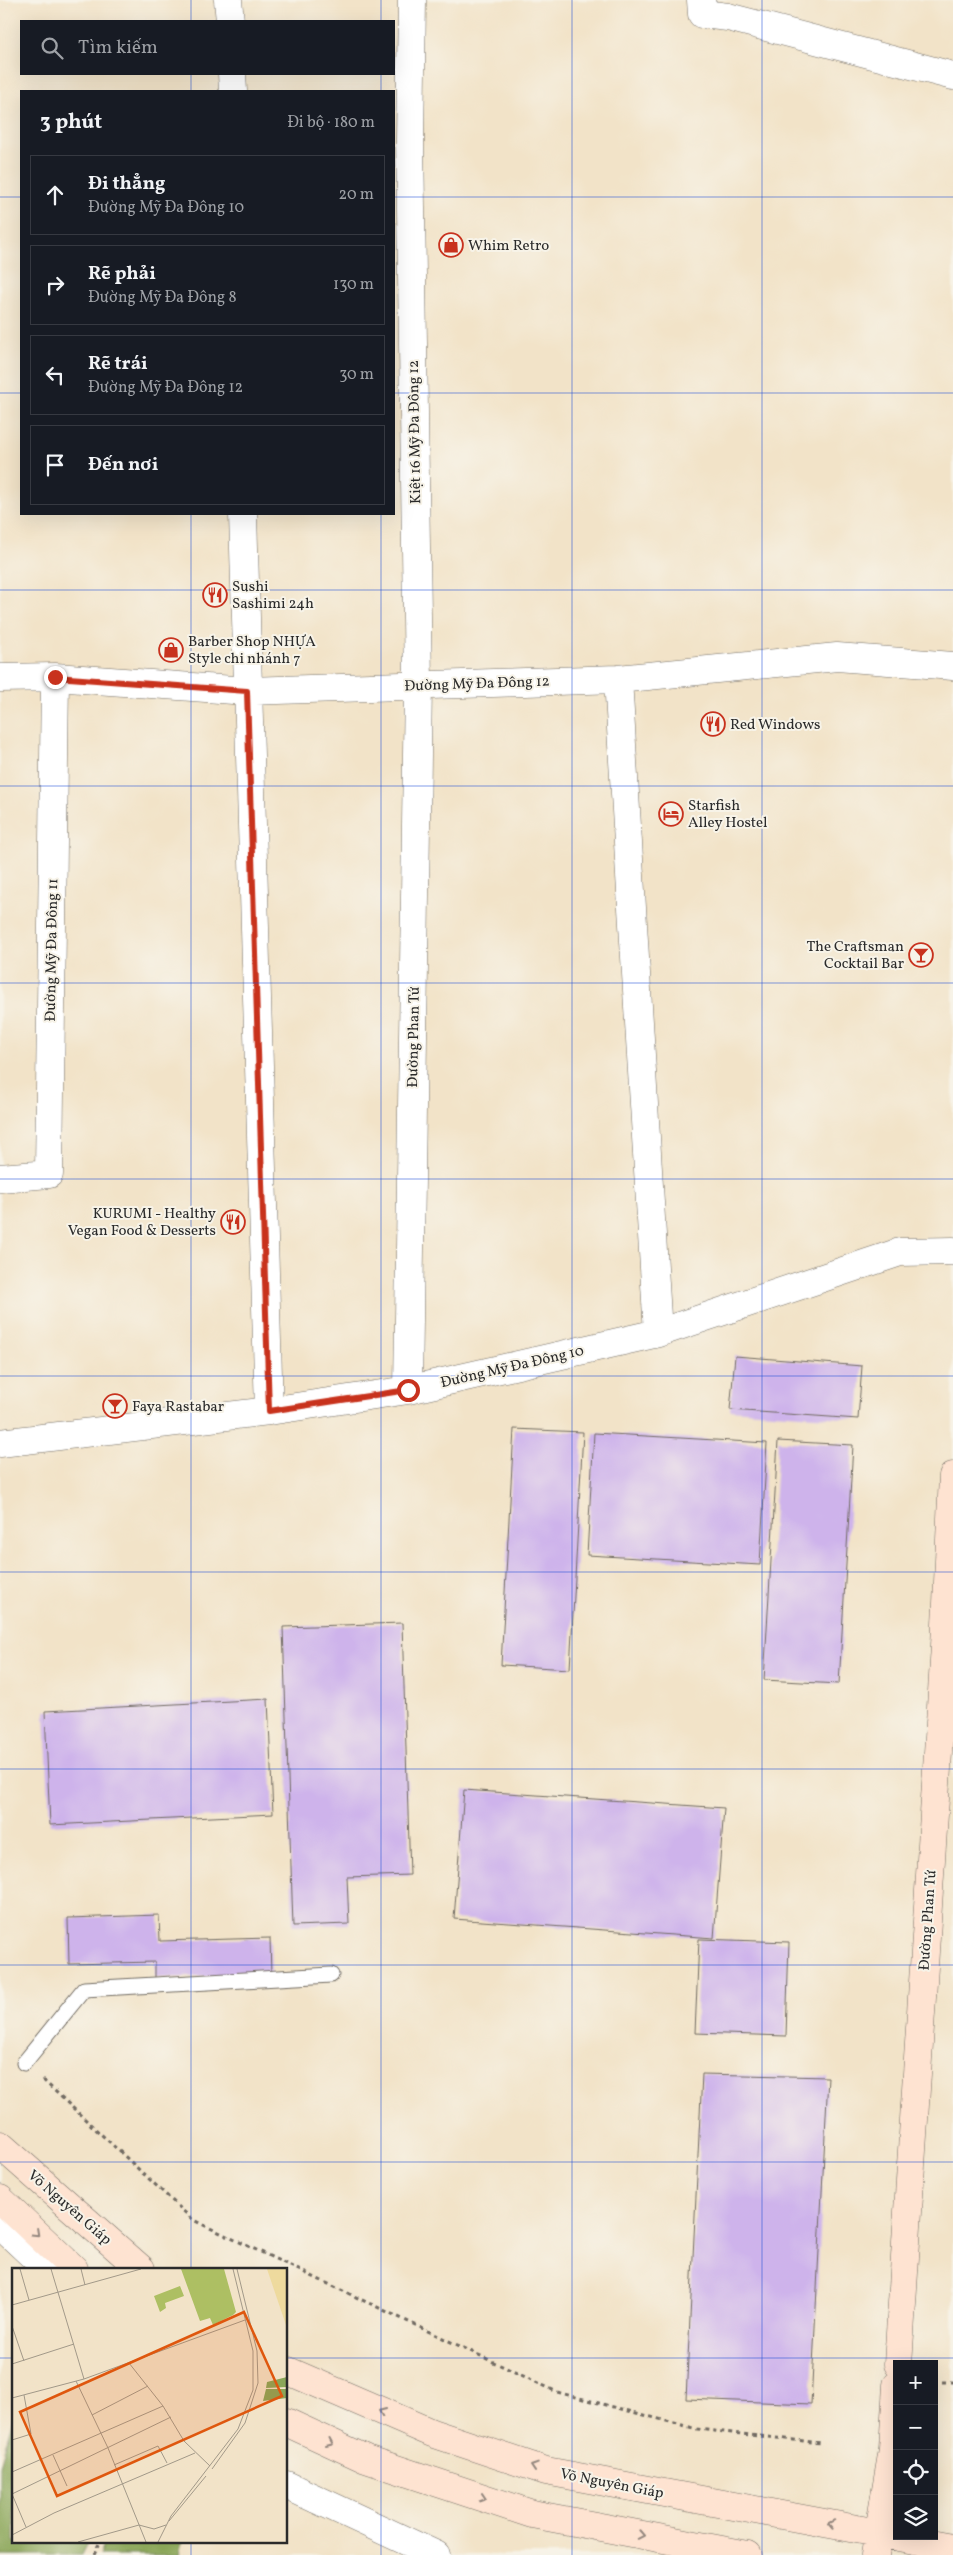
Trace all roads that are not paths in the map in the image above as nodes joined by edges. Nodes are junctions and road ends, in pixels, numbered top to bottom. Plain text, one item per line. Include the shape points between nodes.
1 (228, 0) edge
2 (412, 0) edge
3 (701, 0) edge
4 (230, 20) edge
5 (232, 75) edge
6 (953, 76) edge
7 (233, 90) edge
8 (402, 139) edge
9 (243, 515) edge
10 (953, 666) edge
11 (55, 677) junction
12 (0, 678) edge
13 (618, 679) junction
14 (418, 684) junction
15 (247, 691) junction
16 (0, 1178) edge
17 (953, 1250) edge
18 (658, 1333) junction
19 (408, 1390) junction
20 (269, 1411) junction
21 (0, 1443) edge
22 (953, 1476) edge
23 (331, 1975) dead end
24 (24, 2062) road end
25 (0, 2145) edge
26 (0, 2199) edge
27 (0, 2226) edge
28 (46, 2268) edge
29 (73, 2268) edge
30 (140, 2268) edge
31 (898, 2360) edge
32 (288, 2371) edge
33 (895, 2405) edge
34 (288, 2423) edge
35 (288, 2486) edge
36 (877, 2544) edge
37 (953, 2547) edge
38 (436, 2555) edge
39 (748, 2555) edge

1 - 4 street
2 - 8 street, Kiệt 16 Mỹ Đa Đông 12
3 - 6 street via 702,14
5 - 7 street
8 - 14 street, Kiệt 16 Mỹ Đa Đông 12
9 - 15 street
10 - 13 street, Đường Mỹ Đa Đông 12 via 837,657
11 - 12 street, Đường Mỹ Đa Đông 12
11 - 15 street, Đường Mỹ Đa Đông 12
11 - 16 street, Đường Mỹ Đa Đông 11 via 49,1174
13 - 14 street, Đường Mỹ Đa Đông 12
13 - 18 street
14 - 15 street, Đường Mỹ Đa Đông 12
14 - 19 street, Đường Phan Tứ
15 - 20 street
17 - 18 street, Đường Mỹ Đa Đông 10 via 900,1252
18 - 19 street, Đường Mỹ Đa Đông 10
19 - 20 street, Đường Mỹ Đa Đông 10
20 - 21 street, Đường Mỹ Đa Đông 10
22 - 31 main road, Đường Phan Tứ via 945,1646
23 - 24 lane via 84,1988
25 - 30 main road, Võ Nguyên Giáp
26 -> 29 main road
27 - 28 street
36 -> 32 main road, Võ Nguyên Giáp via 546,2471 432,2434
33 - 36 main road
34 -> 39 main road via 366,2459 532,2514
35 - 38 street
36 - 37 main road, Võ Nguyên Giáp

